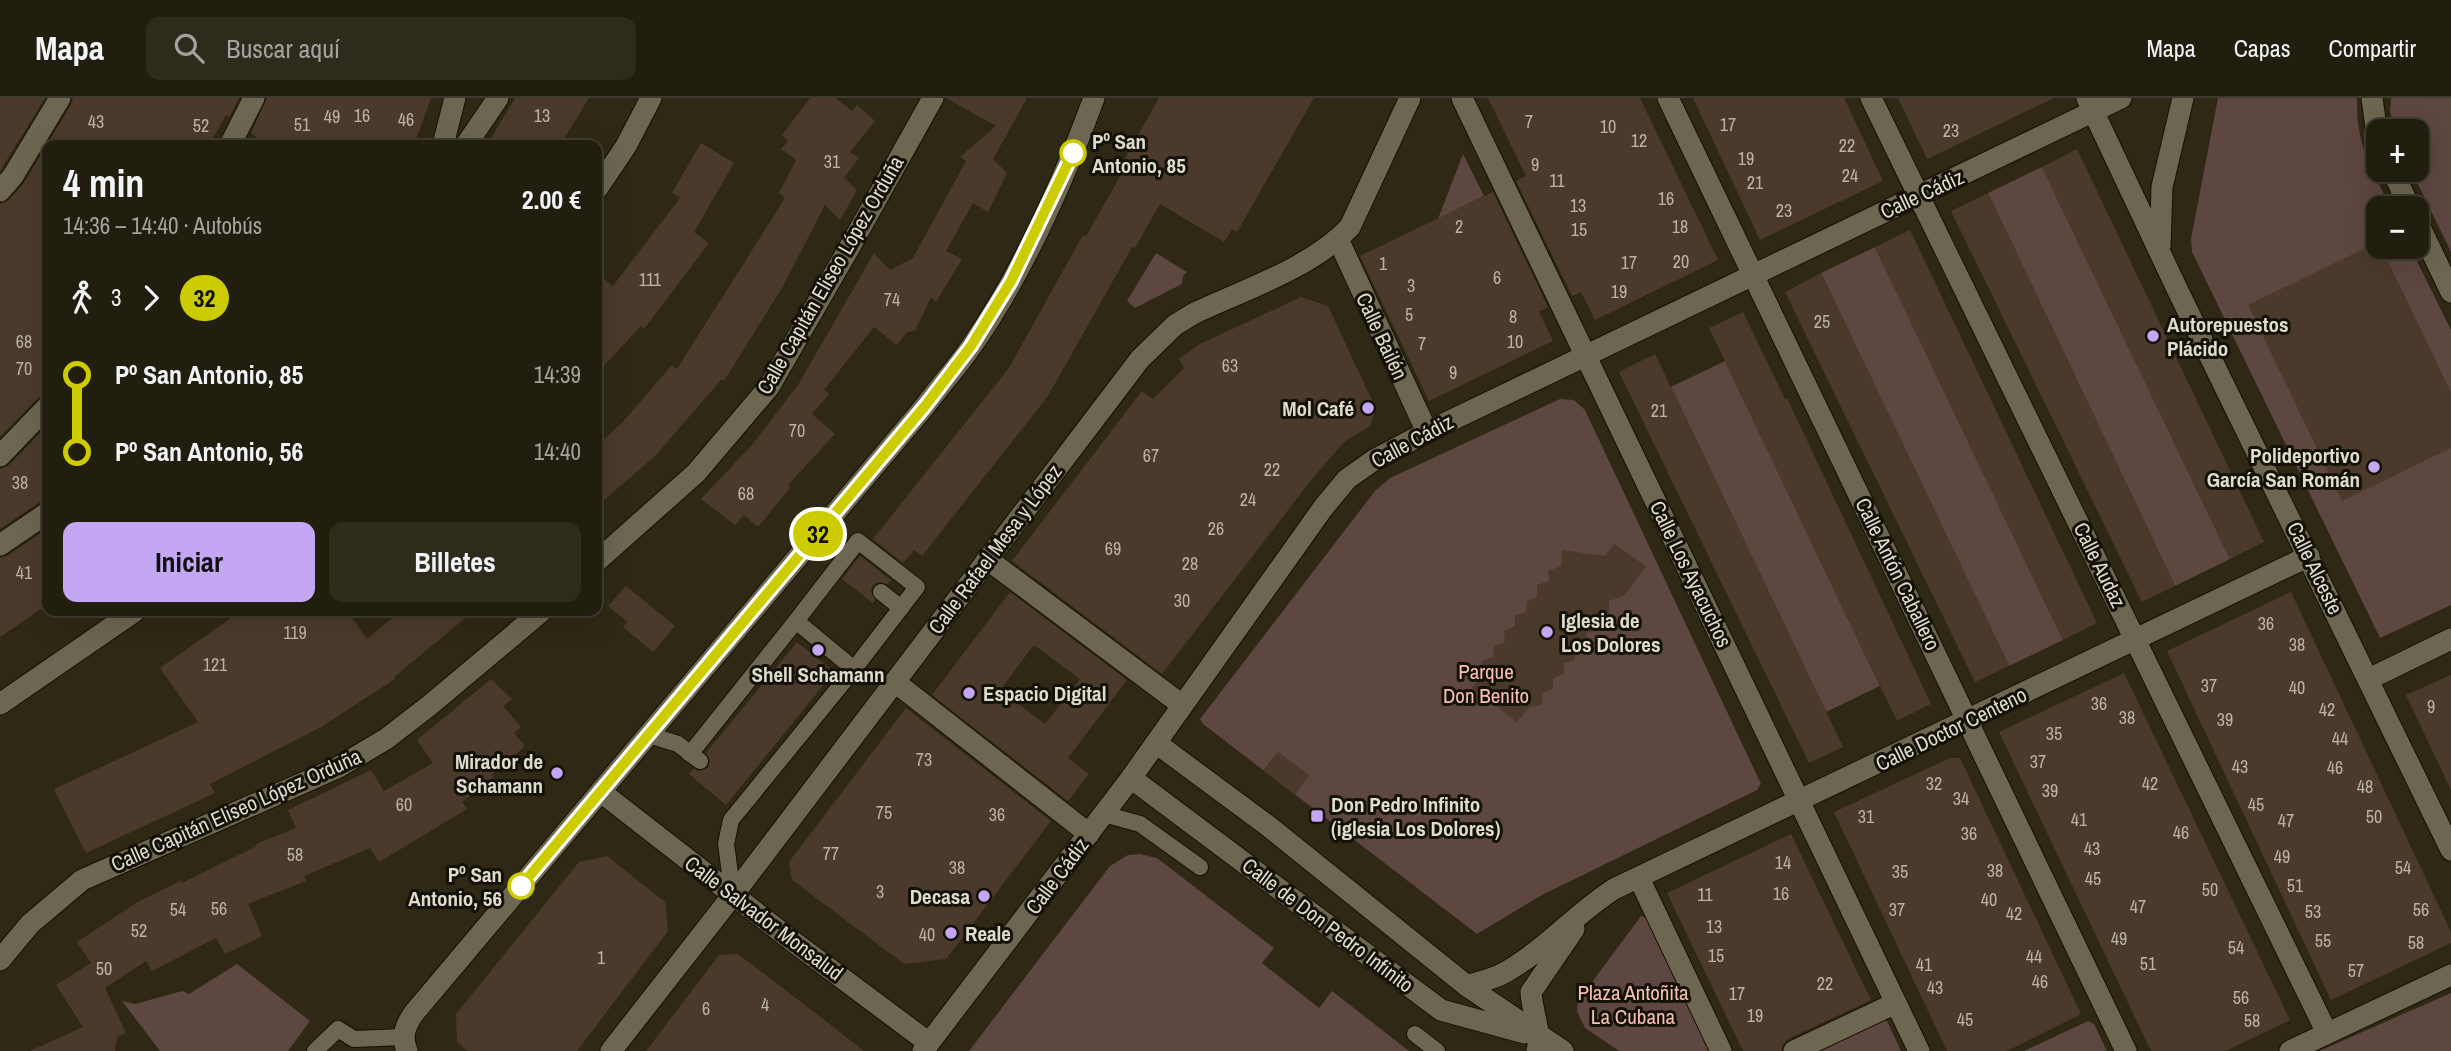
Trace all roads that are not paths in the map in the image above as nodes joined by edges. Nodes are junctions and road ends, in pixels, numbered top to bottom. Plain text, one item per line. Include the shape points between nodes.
1 (60, 98) edge
2 (254, 98) edge
3 (455, 98) edge
4 (498, 98) edge
5 (651, 98) edge
6 (933, 98) edge
7 (1094, 98) edge
8 (1410, 98) edge
9 (1462, 98) edge
10 (1668, 98) edge
11 (1871, 98) edge
12 (2122, 98) edge
13 (2183, 98) edge
14 (2372, 98) edge
15 (2090, 105) edge
16 (2375, 119) edge
17 (233, 140) edge
18 (444, 140) edge
19 (470, 140) edge
20 (602, 182) edge
21 (0, 191) edge
22 (1920, 195) junction
23 (1338, 240) junction
24 (2429, 246) edge
25 (2160, 252) junction
26 (1754, 274) junction
27 (2451, 292) edge
28 (1585, 355) junction
29 (42, 412) edge
30 (1427, 432) junction
31 (0, 456) edge
32 (42, 516) edge
33 (0, 545) edge
34 (2309, 556) junction
35 (602, 557) edge
36 (987, 559) junction
37 (881, 592) dead end
38 (901, 608) junction
39 (128, 616) edge
40 (536, 616) edge
41 (796, 621) junction
42 (2137, 639) junction
43 (2451, 639) edge
44 (854, 669) junction
45 (2369, 679) junction
46 (895, 682) junction
47 (0, 704) edge
48 (1182, 705) junction
49 (1969, 721) junction
50 (649, 735) junction
51 (1156, 743) junction
52 (1131, 778) junction
53 (601, 792) junction
54 (1800, 801) junction
55 (1104, 814) junction
56 (1089, 834) junction
57 (2451, 850) edge
58 (1200, 867) dead end
59 (1639, 878) junction
60 (733, 895) junction
61 (1594, 902) junction
62 (0, 960) edge
63 (2451, 975) edge
64 (1467, 986) junction
65 (1896, 1003) junction
66 (2327, 1033) junction
67 (1415, 1034) dead end
68 (405, 1044) edge
69 (1539, 1044) edge
70 (926, 1047) edge
71 (315, 1051) edge
72 (363, 1051) edge
73 (611, 1051) edge
74 (1437, 1051) edge
75 (1563, 1051) edge
76 (1721, 1051) edge
77 (1794, 1051) edge
78 (1919, 1051) edge
79 (2126, 1051) edge
80 (2290, 1051) edge

1 - 21 street
2 - 17 street
3 - 18 street
4 - 19 street
5 - 20 street
6 - 35 street, Calle Capitán Eliseo López Orduña via 769,387 696,473
7 - 50 street via 1040,225 971,346
8 - 23 street, Calle Rafael Mesa y López via 1350,227
9 - 28 street, Calle Los Ayacuchos
10 - 26 street, Calle Antón Caballero
11 - 22 street, Calle Audaz
12 - 15 street, Calle Cádiz
13 - 25 street via 2162,187
14 - 16 street
15 - 22 street, Calle Cádiz
15 - 25 street, Calle Alceste
22 - 26 street, Calle Cádiz
22 - 42 street, Calle Audaz
23 - 30 street, Calle Bailén
23 - 36 street, Calle Rafael Mesa y López via 1319,255 1175,326 1140,359
24 - 27 street
25 - 34 street, Calle Alceste
26 - 28 street, Calle Cádiz
26 - 49 street, Calle Antón Caballero
28 - 30 street, Calle Cádiz
28 - 54 street, Calle Los Ayacuchos
29 - 31 street
30 - 48 street, Calle Cádiz via 1347,479
32 - 33 street
34 - 42 street, Calle Doctor Centeno
34 - 45 street, Calle Alceste
36 - 46 street, Calle Rafael Mesa y López
36 - 48 street
37 - 38 lane
38 - 41 lane via 917,587 858,541 846,563
38 - 44 lane
39 - 47 street
40 - 62 street, Calle Capitán Eliseo López Orduña via 386,739 337,768 82,880 30,924
41 - 44 lane
41 - 50 lane via 776,656 695,757 678,744
42 - 49 street, Calle Doctor Centeno
42 - 66 street, Calle Audaz
43 - 45 street
44 - 60 lane via 825,695 743,795 730,820 726,844
45 - 57 street, Calle Alceste
46 - 56 street
46 - 60 street, Calle Rafael Mesa y López
48 - 51 street, Calle Cádiz
49 - 54 street, Calle Doctor Centeno
49 - 79 street, Calle Antón Caballero
50 - 53 street
51 - 52 street, Calle Cádiz
51 - 64 street, Calle de Don Pedro Infinito via 1267,825
52 - 55 street, Calle Cádiz
52 - 69 street, Calle de Don Pedro Infinito via 1441,1010
53 - 60 street, Calle Salvador Monsalud
53 - 68 street via 414,1013 406,1024
54 - 59 street, Calle Doctor Centeno
54 - 65 street, Calle Los Ayacuchos
55 - 56 street, Calle Cádiz
55 - 58 lane via 1140,824
56 - 70 street, Calle Cádiz
59 - 61 street, Calle Doctor Centeno
59 - 76 street
60 - 70 street, Calle Salvador Monsalud
60 - 73 street, Calle Rafael Mesa y López
61 - 64 street, Calle Doctor Centeno via 1520,963
61 - 69 street, Calle Doctor Centeno via 1531,992
63 - 66 street
64 - 69 street, Calle de Don Pedro Infinito
65 - 77 street
65 - 78 street, Calle Los Ayacuchos
66 - 80 street
67 - 74 lane
68 - 71 lane via 354,1039 338,1029
68 - 72 lane
69 - 75 street, Calle de Don Pedro Infinito

